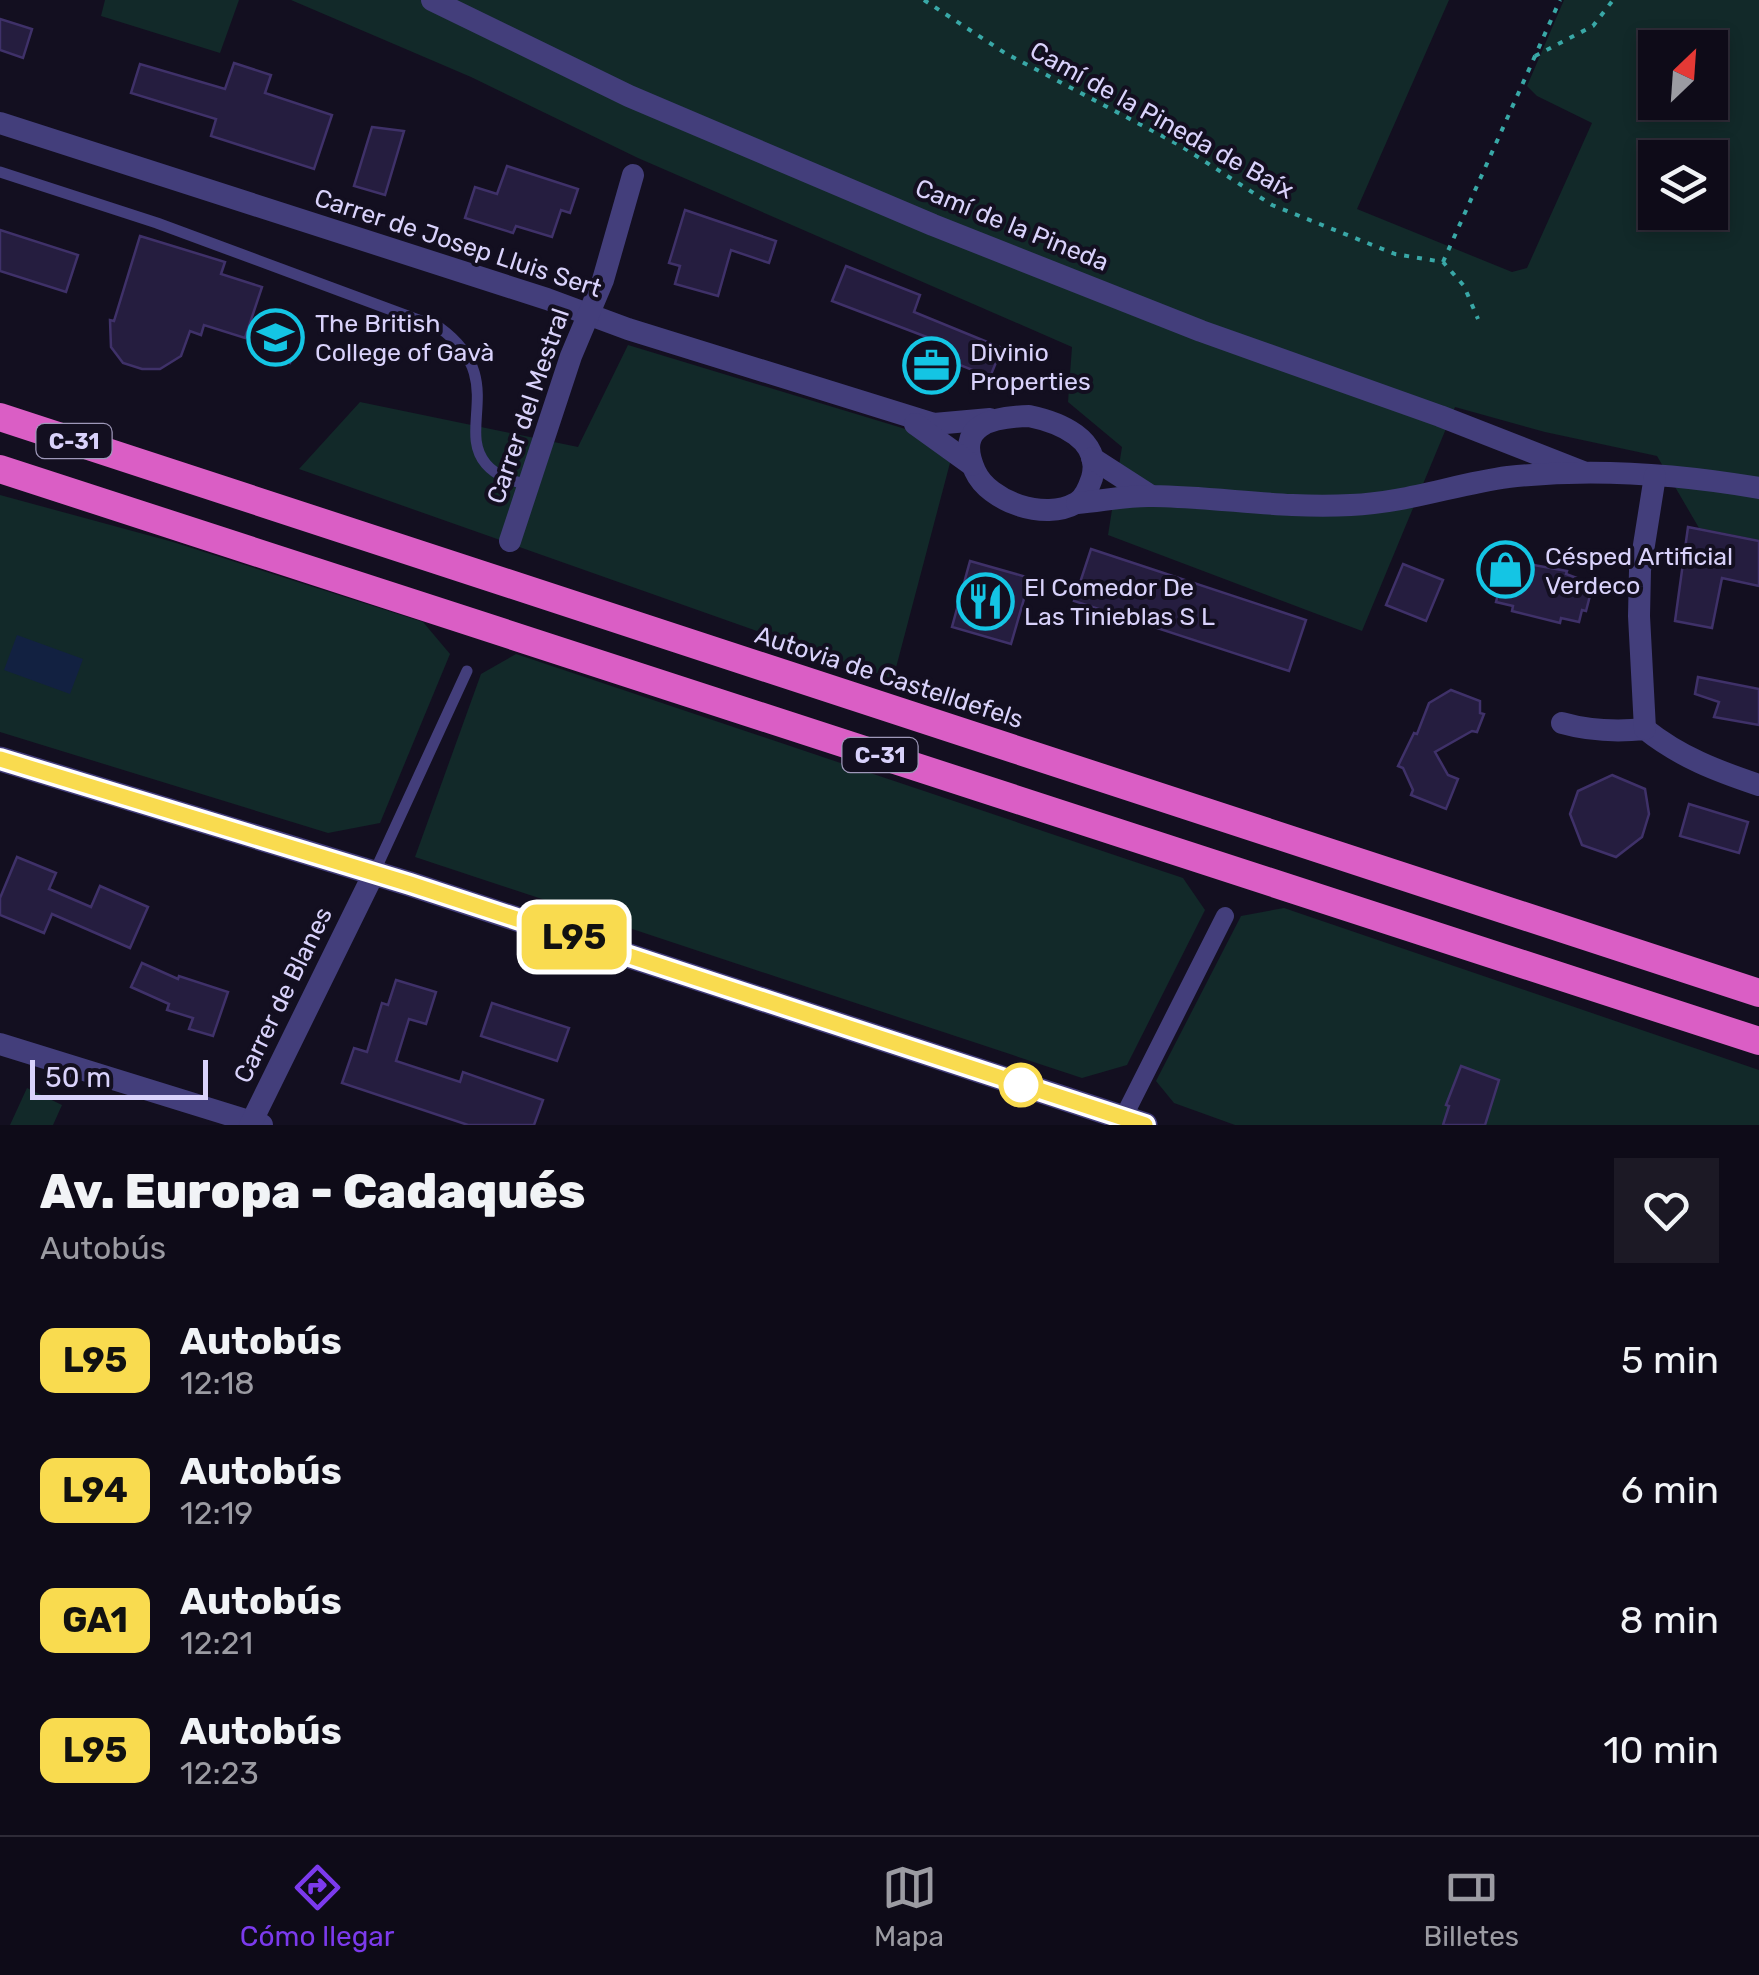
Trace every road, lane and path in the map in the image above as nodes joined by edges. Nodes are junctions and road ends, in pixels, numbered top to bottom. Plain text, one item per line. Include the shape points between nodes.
1 (432, 0) edge
2 (924, 0) edge
3 (1560, 0) edge
4 (1614, 0) edge
5 (1536, 56) junction
6 (0, 122) edge
7 (0, 172) edge
8 (633, 174) dead end
9 (1443, 262) junction
10 (589, 314) junction
11 (1478, 319) dead end
12 (0, 404) edge
13 (900, 413) junction
14 (0, 417) edge
15 (990, 419) junction
16 (1092, 458) junction
17 (148, 465) junction
18 (972, 465) junction
19 (0, 470) edge
20 (1583, 472) junction
21 (1654, 476) junction
22 (528, 485) junction
23 (1759, 488) edge
24 (1151, 496) junction
25 (1077, 503) junction
26 (510, 541) dead end
27 (467, 672) dead end
28 (1562, 723) dead end
29 (1644, 729) junction
30 (0, 759) edge
31 (1759, 785) edge
32 (374, 873) junction
33 (1226, 916) dead end
34 (1759, 993) edge
35 (1759, 1042) edge
36 (0, 1044) edge
37 (1129, 1122) edge
38 (254, 1124) edge

1 - 20 street, Camí de la Pineda via 628,96 933,225
2 - 9 path, Camí de la Pineda de Baíx via 1005,53 1181,146 1272,206 1395,254
3 - 5 path
4 - 5 path via 1593,26
5 - 9 path
6 - 10 street, Carrer de Josep Lluis Sert
7 - 22 lane via 157,222 440,328 461,344 472,364 482,459
8 - 10 street, Carrer del Mestral
9 - 11 path via 1464,286
10 - 13 street, Carrer de Josep Lluis Sert
10 - 22 street, Carrer del Mestral
12 - 17 highway
13 - 15 street, Carrer de Josep Lluis Sert via 945,425
13 - 18 street, Carrer de Josep Lluis Sert
14 - 17 highway, Autovia de Castelldefels / C-31
15 - 16 street, Carrer de Josep Lluis Sert via 1052,421 1083,441
15 - 18 street via 970,441
16 - 24 street, Carrer de Josep Lluis Sert
16 - 25 street via 1094,472
17 - 34 highway, Autovia de Castelldefels / C-31
18 - 25 street, Carrer de Josep Lluis Sert via 980,481 1014,504 1054,510
19 - 35 highway, C-31
20 - 21 street, Carrer de Josep Lluis Sert
20 - 24 street, Carrer de Josep Lluis Sert via 1506,478 1355,505
21 - 23 street, Carrer de Josep Lluis Sert
21 - 29 street via 1640,570
22 - 26 street, Carrer del Mestral
24 - 25 street, Carrer de Josep Lluis Sert
27 - 32 lane, Carrer de Blanes
28 - 29 street via 1615,732
29 - 31 street via 1700,765
30 - 32 street
32 - 37 street
32 - 38 street, Carrer de Blanes
33 - 37 street
36 - 38 street

